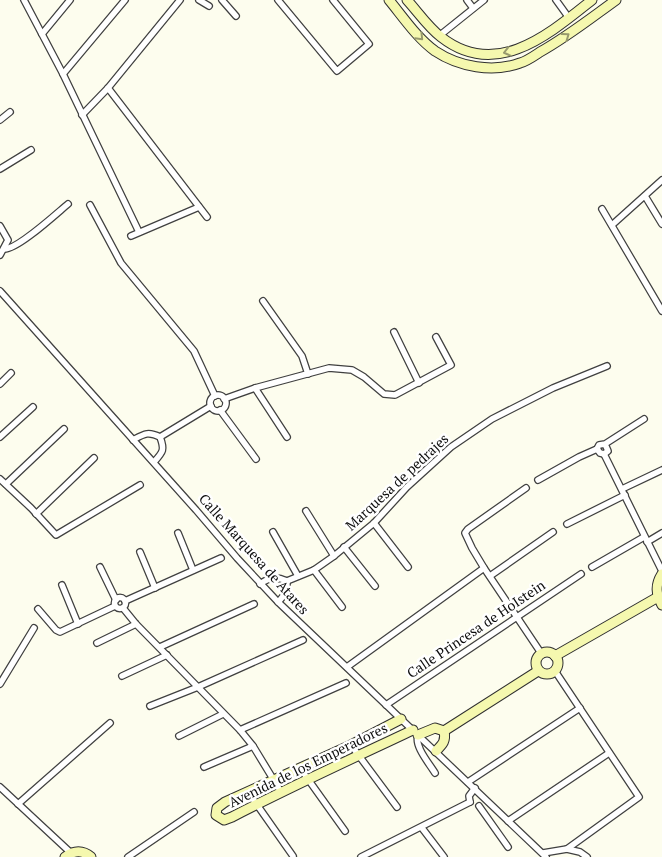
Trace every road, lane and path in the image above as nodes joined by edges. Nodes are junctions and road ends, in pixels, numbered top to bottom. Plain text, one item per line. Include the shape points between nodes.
1 (24, 0) edge
2 (70, 0) edge
3 (125, 0) edge
4 (180, 0) edge
5 (199, 0) edge
6 (222, 0) edge
7 (278, 0) edge
8 (333, 0) edge
9 (389, 0) edge
10 (408, 0) edge
11 (467, 0) edge
12 (484, 0) edge
13 (556, 0) edge
14 (592, 0) edge
15 (616, 0) edge
16 (209, 6) dead end
17 (474, 8) junction
18 (236, 16) dead end
19 (569, 18) junction
20 (42, 34) junction
21 (439, 36) junction
22 (63, 74) junction
23 (108, 88) junction
24 (10, 112) dead end
25 (82, 115) junction
26 (0, 120) edge
27 (31, 150) dead end
28 (0, 170) edge
29 (662, 180) edge
30 (645, 196) junction
31 (68, 204) dead end
32 (90, 205) dead end
33 (199, 207) junction
34 (602, 209) dead end
35 (207, 217) dead end
36 (662, 224) edge
37 (612, 225) junction
38 (0, 226) edge
39 (139, 232) junction
40 (131, 236) dead end
41 (4, 249) junction
42 (0, 255) edge
43 (0, 293) edge
44 (263, 301) dead end
45 (662, 311) edge
46 (394, 332) dead end
47 (436, 337) dead end
48 (607, 366) dead end
49 (12, 373) dead end
50 (308, 374) junction
51 (420, 383) junction
52 (0, 384) edge
53 (255, 388) junction
54 (215, 396) junction
55 (224, 399) junction
56 (210, 406) junction
57 (33, 407) dead end
58 (220, 410) junction
59 (644, 419) dead end
60 (64, 430) dead end
61 (0, 437) edge
62 (160, 437) junction
63 (287, 437) dead end
64 (133, 440) junction
65 (606, 444) junction
66 (597, 449) junction
67 (604, 454) junction
68 (94, 458) dead end
69 (256, 459) dead end
70 (154, 462) junction
71 (662, 470) edge
72 (0, 479) edge
73 (538, 480) dead end
74 (6, 484) junction
75 (140, 485) dead end
76 (526, 488) dead end
77 (622, 489) junction
78 (625, 496) junction
79 (306, 511) dead end
80 (36, 514) junction
81 (374, 523) junction
82 (566, 524) dead end
83 (273, 532) dead end
84 (554, 532) dead end
85 (178, 533) dead end
86 (662, 533) edge
87 (646, 539) junction
88 (344, 547) junction
89 (140, 552) dead end
90 (334, 556) junction
91 (222, 558) dead end
92 (100, 567) dead end
93 (408, 567) dead end
94 (592, 567) dead end
95 (484, 568) junction
96 (193, 570) junction
97 (314, 570) junction
98 (662, 573) edge
99 (580, 574) dead end
100 (298, 576) junction
101 (490, 576) junction
102 (287, 581) junction
103 (260, 584) junction
104 (62, 585) dead end
105 (375, 586) dead end
106 (155, 588) junction
107 (660, 601) edge
108 (278, 602) junction
109 (115, 603) junction
110 (124, 604) junction
111 (254, 604) dead end
112 (342, 607) dead end
113 (38, 609) dead end
114 (516, 617) junction
115 (78, 624) junction
116 (136, 624) junction
117 (34, 628) dead end
118 (303, 640) dead end
119 (97, 643) dead end
120 (160, 647) junction
121 (541, 653) junction
122 (167, 655) junction
123 (555, 656) junction
124 (347, 667) junction
125 (538, 670) junction
126 (555, 671) junction
127 (122, 676) dead end
128 (346, 683) dead end
129 (0, 684) edge
130 (198, 687) junction
131 (386, 705) junction
132 (150, 706) dead end
133 (580, 708) junction
134 (223, 714) junction
135 (401, 719) junction
136 (110, 723) dead end
137 (240, 730) junction
138 (444, 731) junction
139 (416, 732) junction
140 (179, 736) dead end
141 (351, 745) junction
142 (253, 746) junction
143 (436, 751) junction
144 (609, 753) junction
145 (358, 756) junction
146 (204, 767) dead end
147 (300, 768) junction
148 (435, 773) dead end
149 (273, 780) junction
150 (308, 781) junction
151 (468, 782) junction
152 (0, 787) edge
153 (475, 788) junction
154 (248, 792) junction
155 (281, 792) junction
156 (486, 800) junction
157 (470, 802) junction
158 (18, 804) junction
159 (257, 804) junction
160 (479, 806) junction
161 (396, 807) dead end
162 (194, 812) dead end
163 (508, 821) junction
164 (422, 828) junction
165 (345, 831) dead end
166 (508, 847) dead end
167 (567, 848) junction
168 (68, 855) edge
169 (544, 855) edge
170 (293, 856) edge
171 (365, 856) edge
172 (91, 857) edge
173 (128, 857) edge
174 (444, 857) edge
175 (587, 857) edge

1 - 20 street
2 - 20 street
3 - 22 street
4 - 23 street
5 - 16 street
6 - 18 street
7 - 8 street via 336,71 369,44
9 -> 15 street via 434,51 472,66 500,68 521,63 559,41
10 - 21 street
11 - 17 street
12 - 17 street
13 - 19 street
14 - 19 street
17 - 21 street
19 -> 21 street via 535,41 509,53 488,55 460,50
20 - 22 street
22 - 25 street
23 - 25 street
23 - 33 street
24 - 26 street
25 - 39 street
27 - 28 street
29 - 30 street
30 - 36 street
30 - 37 street
31 - 41 street via 20,244
32 - 54 street via 121,263 194,351
33 - 35 street
33 - 39 street
34 - 37 street
37 - 45 street
38 - 41 street via 8,240
39 - 40 street
41 - 42 street
43 - 64 street, Calle Marquesa de Atares
44 - 50 street via 302,356
46 - 51 street
47 - 51 street via 451,365
48 - 81 street, Marquesa de pedrajes via 553,388 492,419 451,447
49 - 52 street
50 - 51 street via 329,368 352,370 389,396
50 - 53 street
53 - 55 street
53 - 63 street
54 - 55 street
54 - 56 street
55 - 58 street via 224,408
56 - 58 street
56 - 62 street
57 - 61 street
58 - 69 street
59 - 65 street
60 - 74 street
62 - 64 street via 152,433
62 - 70 street via 162,453
64 - 70 street, Calle Marquesa de Atares
65 - 66 street via 601,443
65 - 67 street via 608,450
66 - 67 street
66 - 73 street
67 - 77 street
68 - 80 street
70 - 103 street, Calle Marquesa de Atares
71 - 77 street
72 - 74 street
74 - 80 street
75 - 80 street via 56,535
76 - 95 street via 465,533
77 - 78 street
78 - 82 street
78 - 87 street
79 - 90 street
81 - 88 street, Marquesa de pedrajes
81 - 93 street
83 - 100 street
84 - 101 street
85 - 96 street
86 - 87 street
87 - 94 street
87 - 98 street
88 - 90 street, Marquesa de pedrajes
88 - 105 street
89 - 106 street
90 - 97 street, Marquesa de pedrajes
91 - 96 street
92 - 109 street
95 - 101 street
95 - 124 street
96 - 106 street
97 - 100 street, Marquesa de pedrajes
97 - 112 street
98 - 107 street via 656,584
99 - 114 street, Calle Princesa de HoIstein
100 - 102 street, Marquesa de pedrajes
101 - 114 street
102 - 103 street via 277,576
102 - 108 street via 285,595
103 - 108 street, Calle Marquesa de Atares
104 - 115 street
106 - 110 street
107 - 123 street
108 - 124 street, Calle Marquesa de Atares
109 - 110 street via 119,608
109 - 110 street via 121,597
109 - 115 street
110 - 116 street
111 - 120 street
113 - 115 street via 58,631
114 - 121 street
114 - 131 street, Calle Princesa de HoIstein
116 - 119 street
116 - 120 street
117 - 129 street
118 - 130 street
120 - 122 street
121 - 123 street
121 - 125 street via 535,663
122 - 127 street
122 - 130 street
123 - 126 street via 558,666
124 - 131 street, Calle Marquesa de Atares
125 - 126 street via 543,674
125 - 138 street
126 - 133 street
128 - 137 street
130 - 132 street
130 - 134 street
131 - 135 street, Calle Marquesa de Atares
133 - 144 street
133 - 151 street
134 - 137 street
134 - 140 street
135 - 139 street, Calle Marquesa de Atares
135 - 141 street, Avenida de los Emperadores
136 - 158 street
137 - 142 street
138 - 139 street, Avenida de los Emperadores via 435,728
138 - 143 street via 445,739
139 - 143 street, Calle Marquesa de Atares
139 - 145 street, Avenida de los Emperadores
139 - 148 street via 418,745
141 - 145 street
141 - 147 street, Avenida de los Emperadores
142 - 146 street
142 - 149 street
143 - 151 street, Calle Marquesa de Atares
144 - 163 street
144 - 167 street via 639,798
145 - 150 street, Avenida de los Emperadores
145 - 161 street
147 - 149 street, Avenida de los Emperadores
147 - 150 street
149 - 154 street, Avenida de los Emperadores
149 - 155 street
150 - 155 street, Avenida de los Emperadores
150 - 165 street
151 - 153 street, Calle Marquesa de Atares
152 - 158 street
153 - 156 street, Calle Marquesa de Atares
153 - 157 street via 469,796
154 - 159 street
154 - 159 street, Avenida de los Emperadores via 225,802 217,808 216,815 224,820
155 - 159 street, Avenida de los Emperadores
156 - 160 street
156 - 163 street, Calle Marquesa de Atares
157 - 160 street
157 - 164 street
158 - 168 street
159 - 170 street
160 - 166 street
162 - 173 street
163 - 169 street, Calle Marquesa de Atares
164 - 171 street
164 - 174 street
167 - 169 street
167 - 175 street
168 - 172 street via 83,852

